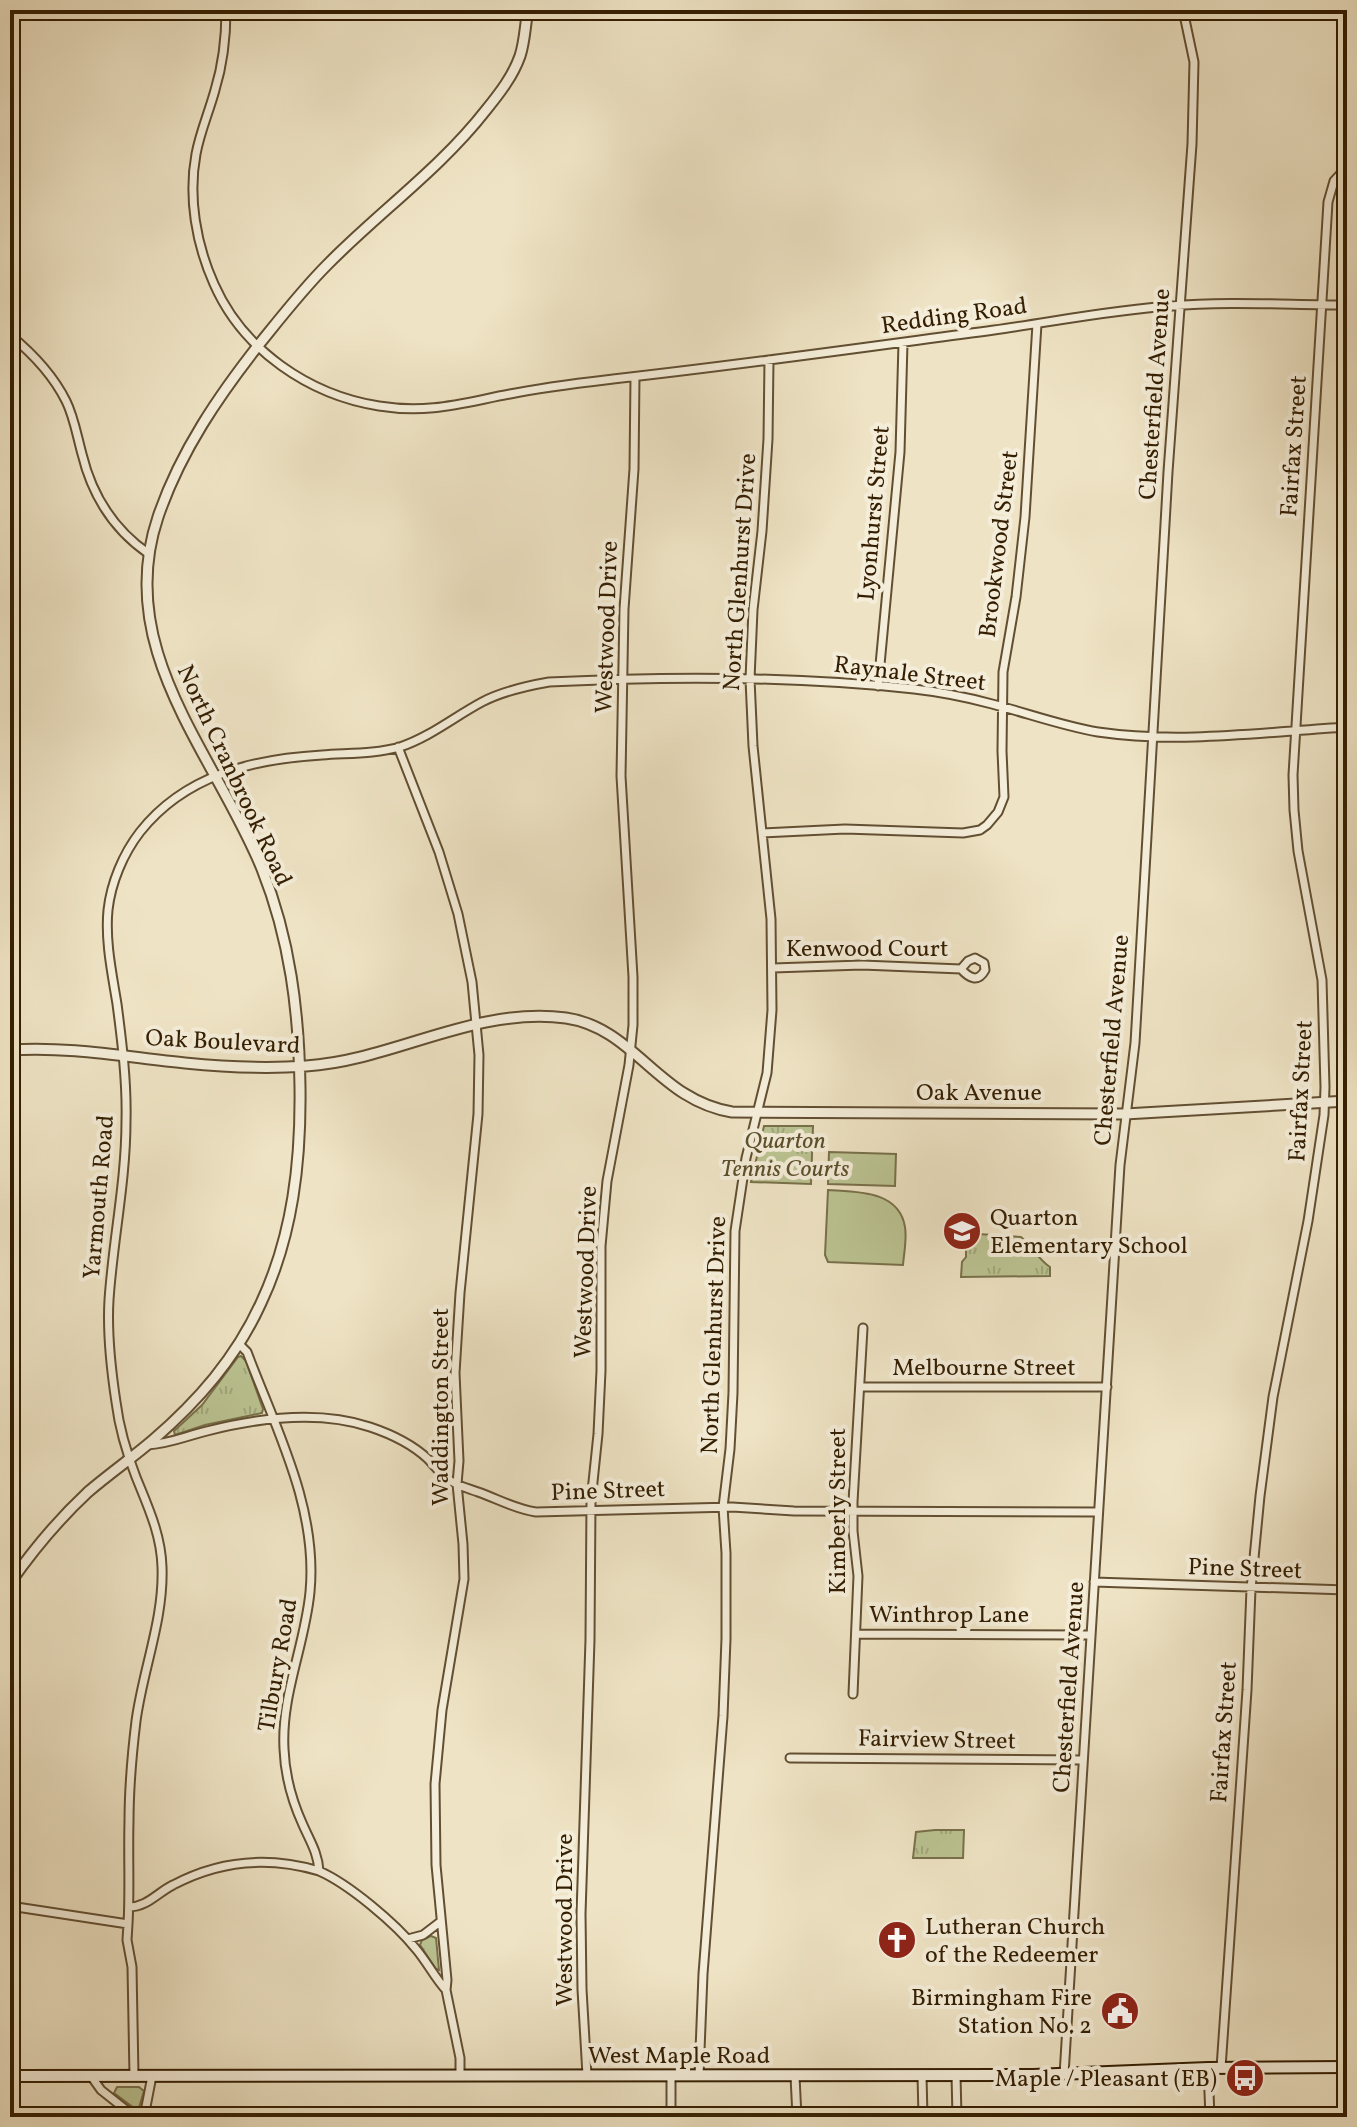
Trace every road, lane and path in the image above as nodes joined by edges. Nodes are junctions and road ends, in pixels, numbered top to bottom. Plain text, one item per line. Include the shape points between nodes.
1 (226, 10) edge
2 (528, 10) edge
3 (1183, 10) edge
4 (1347, 167) edge
5 (1179, 305) junction
6 (1321, 305) junction
7 (1347, 305) edge
8 (1037, 324) junction
9 (10, 335) edge
10 (903, 343) junction
11 (257, 347) junction
12 (769, 360) junction
13 (635, 377) junction
14 (149, 554) junction
15 (622, 679) junction
16 (750, 679) junction
17 (560, 681) joint
18 (878, 686) junction
19 (1002, 706) junction
20 (1347, 727) edge
21 (1296, 730) junction
22 (1153, 737) junction
23 (398, 747) junction
24 (215, 776) junction
25 (762, 833) junction
26 (773, 968) junction
27 (961, 969) dead end
28 (477, 1023) junction
29 (10, 1050) edge
30 (631, 1050) junction
31 (123, 1054) junction
32 (300, 1066) junction
33 (1347, 1101) edge
34 (1324, 1102) junction
35 (757, 1112) junction
36 (1125, 1114) junction
37 (863, 1328) dead end
38 (239, 1344) junction
39 (860, 1387) junction
40 (1107, 1387) junction
41 (272, 1420) junction
42 (147, 1445) junction
43 (130, 1458) junction
44 (457, 1484) junction
45 (723, 1507) junction
46 (591, 1511) junction
47 (853, 1511) junction
48 (1098, 1512) junction
49 (1094, 1582) junction
50 (10, 1583) edge
51 (1251, 1589) junction
52 (1347, 1590) edge
53 (856, 1634) junction
54 (1091, 1635) junction
55 (853, 1694) dead end
56 (790, 1758) dead end
57 (1083, 1760) junction
58 (319, 1871) junction
59 (10, 1906) edge
60 (129, 1907) junction
61 (440, 1922) junction
62 (128, 1924) junction
63 (408, 1939) junction
64 (446, 1990) junction
65 (1347, 2067) edge
66 (1208, 2068) junction
67 (1221, 2068) junction
68 (460, 2075) junction
69 (587, 2075) junction
70 (671, 2075) junction
71 (922, 2075) junction
72 (956, 2075) junction
73 (1064, 2075) junction
74 (10, 2076) edge
75 (91, 2076) junction
76 (134, 2076) junction
77 (152, 2076) junction
78 (699, 2076) junction
79 (795, 2076) junction
80 (669, 2115) edge
81 (135, 2117) edge
82 (144, 2117) edge
83 (797, 2117) edge
84 (923, 2117) edge
85 (957, 2117) edge
86 (1210, 2117) edge

1 - 11 street, Redding Road via 224,54 196,156 193,200 215,288
2 - 11 street, North Cranbrook Road via 519,57 483,115 325,267
3 - 5 street, Chesterfield Avenue via 1194,81
4 - 6 street, Fairfax Street via 1330,190
5 - 6 street, Redding Road
5 - 8 street, Redding Road
5 - 22 street, Chesterfield Avenue
6 - 7 street, Redding Road
6 - 21 street, Fairfax Street
8 - 10 street, Redding Road
8 - 19 street, Brookwood Street via 1025,517
9 - 14 street via 40,363 66,401 102,506
10 - 12 street, Redding Road
10 - 18 street, Lyonhurst Street via 900,452
11 - 13 street, Redding Road via 320,387 393,408 448,408
11 - 14 street, North Cranbrook Road via 185,455 159,514
12 - 13 street, Redding Road
12 - 16 street, North Glenhurst Drive
13 - 15 street, Westwood Drive
14 - 24 street, North Cranbrook Road via 148,606 157,656
15 - 16 street, Raynale Street
15 - 17 street, Raynale Street
15 - 30 street, Westwood Drive via 621,776 634,1001
16 - 18 street, Raynale Street
16 - 25 street, North Glenhurst Drive
17 - 23 street, Yarmouth Road via 496,696
18 - 19 street, Raynale Street
19 - 22 street, Raynale Street via 1079,728
19 - 25 street, Brookwood Street via 1004,797 994,819 980,830
20 - 21 street, Raynale Street
21 - 22 street, Raynale Street
21 - 34 street, Fairfax Street via 1294,810 1322,980
22 - 36 street, Chesterfield Avenue via 1136,1031
23 - 24 street, Yarmouth Road via 265,761
23 - 28 street, Waddington Street via 452,891
24 - 31 street, Yarmouth Road via 180,796 139,833 111,891 107,924
24 - 32 street, North Cranbrook Road via 256,855 280,922 294,985
25 - 26 street, North Glenhurst Drive
26 - 27 street, Kenwood Court
26 - 35 street, North Glenhurst Drive via 767,1073
28 - 30 street, Oak Boulevard via 531,1016 570,1018 604,1030
28 - 32 street, Oak Boulevard via 386,1051
28 - 44 street, Waddington Street via 478,1114 455,1373
29 - 31 street, Oak Boulevard
30 - 35 street, Oak Avenue via 696,1101
30 - 46 street, Westwood Drive via 603,1215 601,1392
31 - 32 street, Oak Boulevard via 208,1065
31 - 43 street, Yarmouth Road via 126,1150 109,1306 116,1404
32 - 38 street, North Cranbrook Road via 300,1134 289,1218 266,1293
33 - 34 street, Oak Avenue
34 - 36 street, Oak Avenue
34 - 51 street, Fairfax Street via 1310,1208 1271,1410
35 - 36 street, Oak Avenue
35 - 45 street, North Glenhurst Drive via 737,1211 733,1393
36 - 40 street, Chesterfield Avenue
37 - 39 street, Kimberly Street
38 - 41 street, Tilbury Road via 247,1352
38 - 42 street, North Cranbrook Road via 195,1400
39 - 40 street, Melbourne Street
39 - 47 street, Kimberly Street
40 - 48 street, Chesterfield Avenue
41 - 42 street, Pine Street
41 - 44 street, Pine Street via 322,1418 368,1426 409,1445
41 - 58 street, Tilbury Road via 297,1483 308,1533 310,1594 290,1686 284,1749 294,1803 318,1856
42 - 43 street, North Cranbrook Road
43 - 50 street, North Cranbrook Road via 63,1516
43 - 60 street, Yarmouth Road via 158,1534 163,1578 133,1755
44 - 46 street, Pine Street via 528,1511
44 - 61 street, Waddington Street via 464,1579 435,1784
45 - 46 street, Pine Street
45 - 47 street, Pine Street
45 - 78 street, North Glenhurst Drive via 725,1670
46 - 69 street, Westwood Drive via 581,1925
47 - 48 street, Pine Street
47 - 53 street, Kimberly Street
48 - 49 street, Chesterfield Avenue
49 - 51 street, Pine Street
49 - 54 street, Chesterfield Avenue
51 - 52 street, Pine Street
51 - 67 street, Fairfax Street
53 - 54 street, Winthrop Lane
53 - 55 street, Kimberly Street
54 - 57 street, Chesterfield Avenue
56 - 57 street, Fairview Street
57 - 73 street, Chesterfield Avenue
58 - 60 street via 265,1861 230,1864 203,1871 147,1903
58 - 63 street via 347,1886
59 - 62 street
60 - 62 street, Yarmouth Road
61 - 63 street
61 - 64 street, Waddington Street
62 - 76 street, Yarmouth Road
63 - 64 street
64 - 68 street, Waddington Street
65 - 67 main road, West Maple Road
66 - 67 main road, West Maple Road
66 - 73 main road, West Maple Road
66 - 86 street
68 - 69 main road, West Maple Road
68 - 77 main road, West Maple Road
69 - 70 main road, West Maple Road
70 - 78 main road, West Maple Road
70 - 80 street
71 - 72 main road, West Maple Road
71 - 79 main road, West Maple Road
71 - 84 street
72 - 73 main road, West Maple Road
72 - 85 street
74 - 75 main road, West Maple Road
75 - 76 main road, West Maple Road
75 - 81 street
76 - 77 main road, West Maple Road
77 - 82 street
78 - 79 main road, West Maple Road
79 - 83 street

